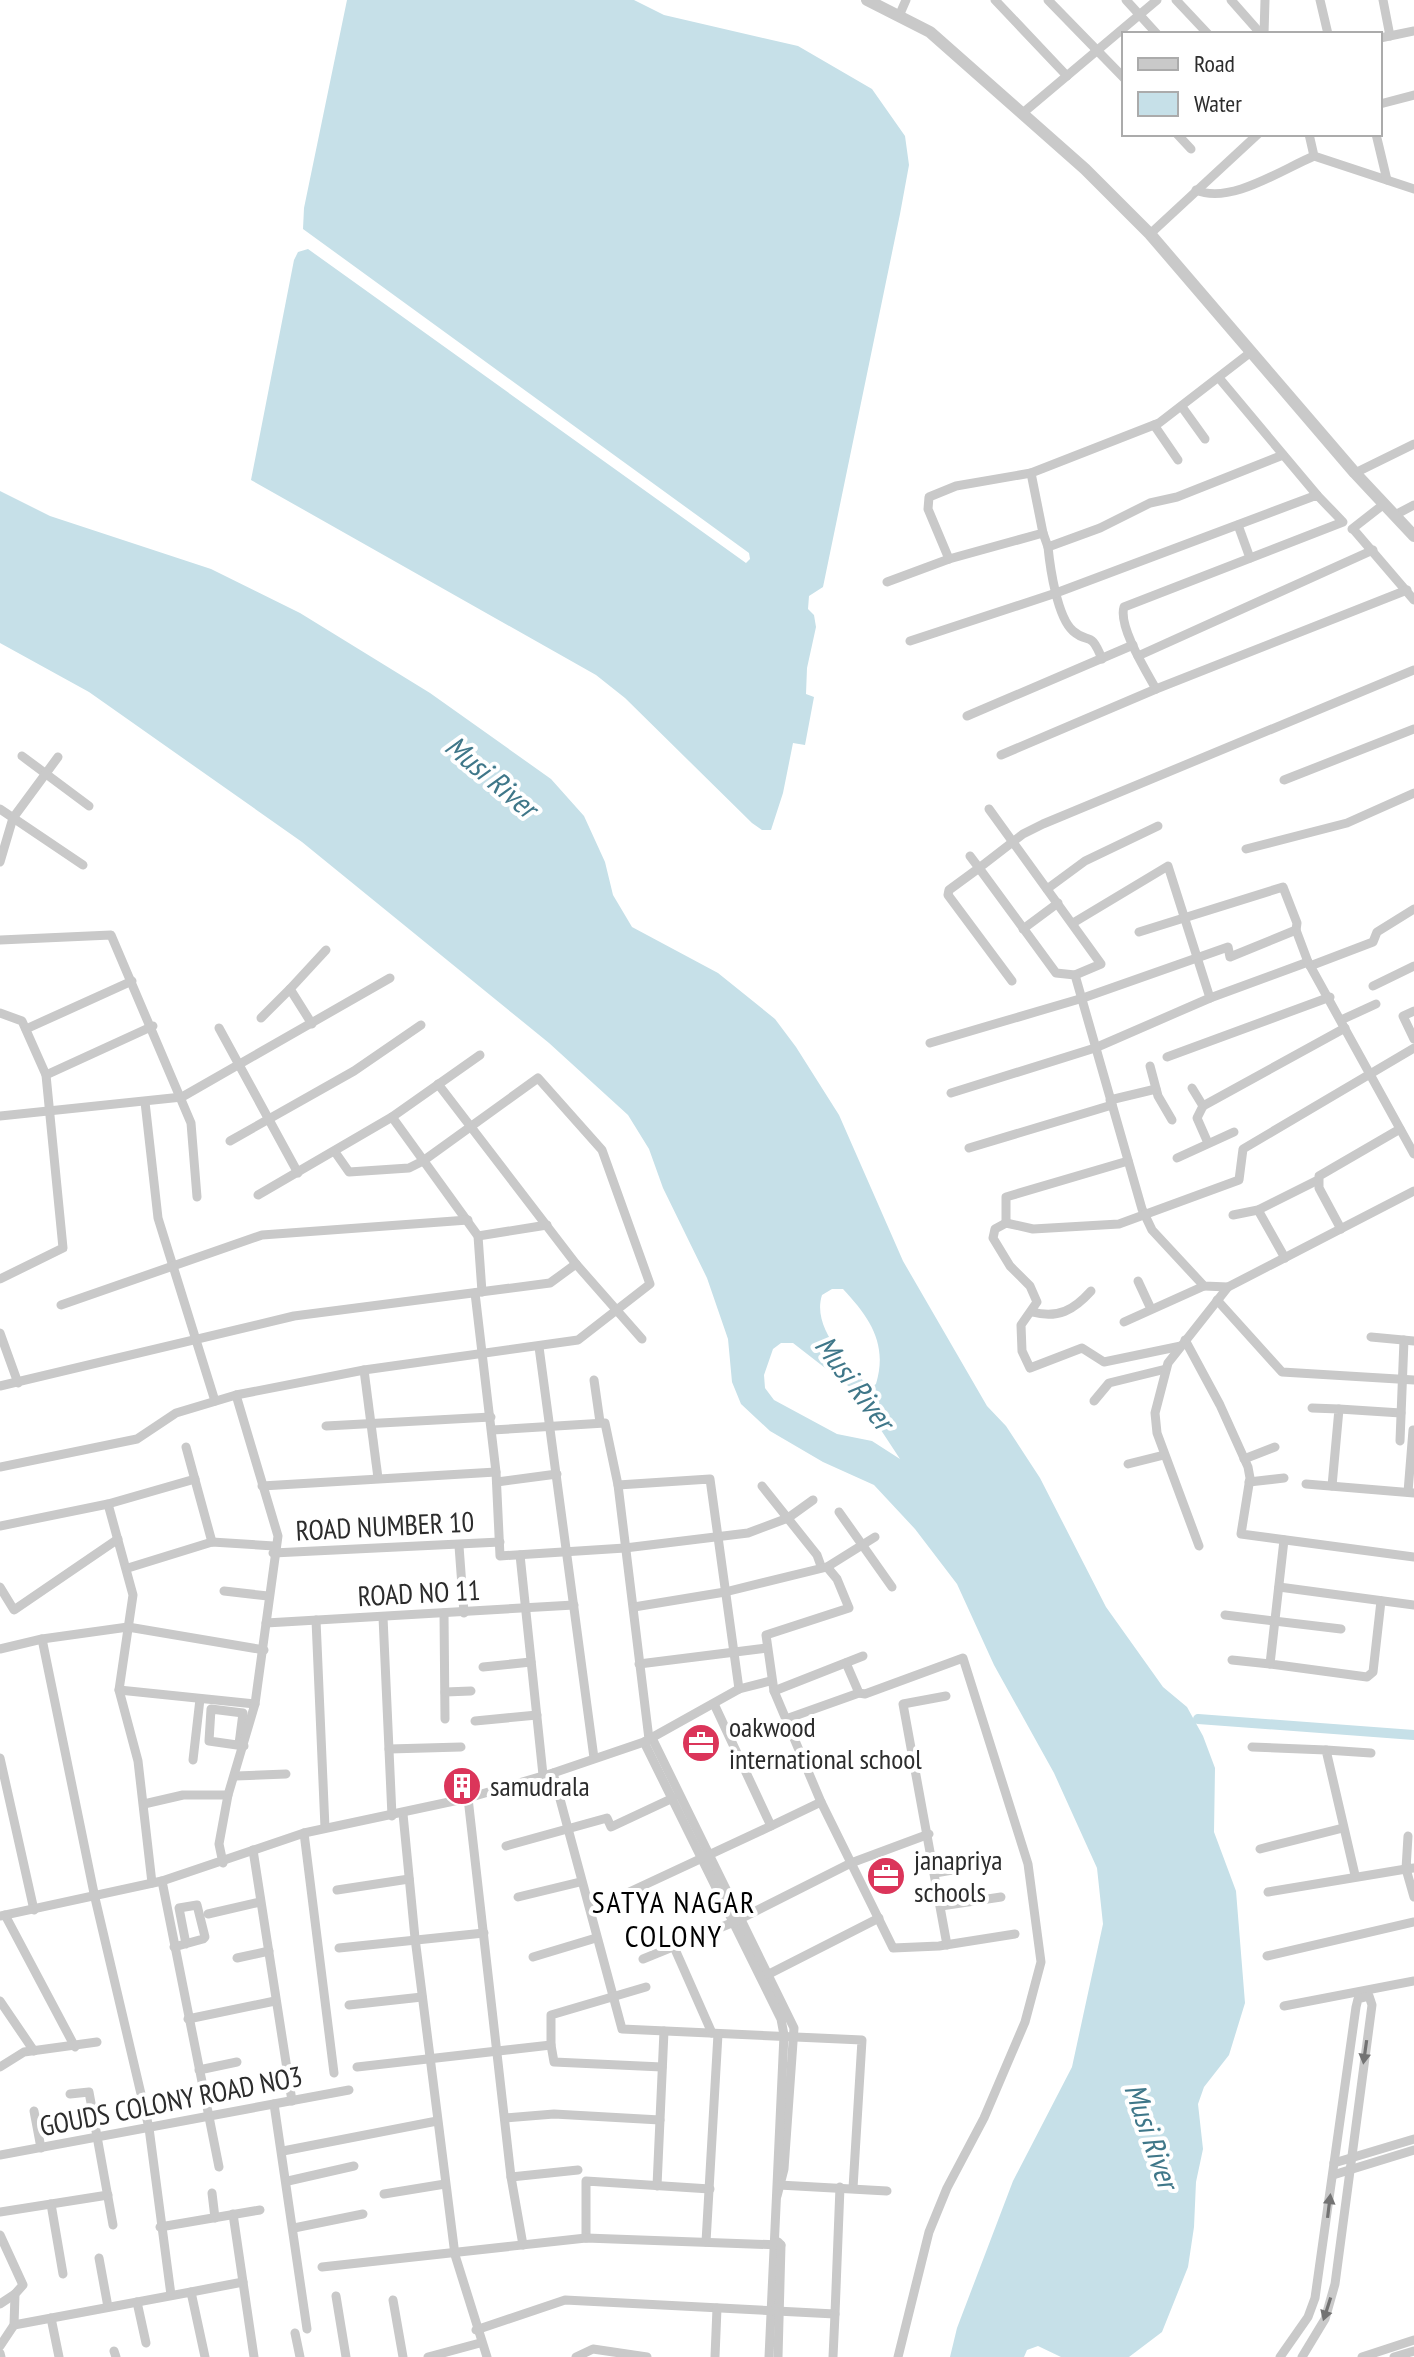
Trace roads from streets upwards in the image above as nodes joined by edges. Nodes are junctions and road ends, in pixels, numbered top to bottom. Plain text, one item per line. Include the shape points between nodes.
1 (867, 0) edge
2 (906, 0) edge
3 (995, 0) edge
4 (1048, 0) edge
5 (1126, 0) edge
6 (1157, 0) edge
7 (1176, 0) edge
8 (1231, 0) edge
9 (1265, 0) edge
10 (1320, 0) edge
11 (1383, 0) edge
12 (899, 16) junction
13 (1139, 16) junction
14 (1414, 31) edge
15 (1155, 32) edge
16 (1206, 32) edge
17 (1261, 32) edge
18 (1263, 32) edge
19 (1328, 32) edge
20 (1385, 37) edge
21 (1097, 49) junction
22 (1067, 76) junction
23 (1122, 76) edge
24 (1414, 95) edge
25 (1382, 103) edge
26 (1024, 112) junction
27 (1179, 136) edge
28 (1256, 136) edge
29 (1309, 136) edge
30 (1376, 136) edge
31 (1191, 149) dead end
32 (1314, 156) junction
33 (1387, 180) junction
34 (1414, 189) edge
35 (1196, 190) junction
36 (1150, 234) junction
37 (1251, 352) junction
38 (1222, 375) junction
39 (1182, 407) junction
40 (1154, 425) junction
41 (1205, 439) dead end
42 (1414, 444) edge
43 (1283, 455) junction
44 (1178, 460) dead end
45 (1031, 473) junction
46 (1355, 473) junction
47 (1317, 495) junction
48 (1384, 504) junction
49 (1414, 505) edge
50 (1395, 515) junction
51 (1343, 522) junction
52 (1238, 525) junction
53 (1357, 528) junction
54 (1043, 533) junction
55 (1414, 536) edge
56 (1048, 547) junction
57 (1373, 550) junction
58 (1250, 558) junction
59 (949, 559) junction
60 (887, 582) dead end
61 (1407, 590) junction
62 (1056, 593) junction
63 (1414, 600) edge
64 (910, 641) dead end
65 (1133, 645) junction
66 (1138, 656) junction
67 (1102, 659) junction
68 (1414, 670) edge
69 (1156, 689) junction
70 (967, 716) dead end
71 (1414, 729) edge
72 (1001, 755) dead end
73 (22, 756) dead end
74 (58, 757) dead end
75 (46, 774) junction
76 (1284, 780) dead end
77 (1414, 793) edge
78 (89, 806) dead end
79 (0, 809) edge
80 (989, 809) dead end
81 (13, 818) junction
82 (1158, 826) dead end
83 (1012, 842) junction
84 (1246, 849) dead end
85 (970, 856) dead end
86 (0, 862) edge
87 (83, 865) dead end
88 (979, 868) junction
89 (1047, 889) junction
90 (1058, 903) junction
91 (1414, 909) edge
92 (1183, 915) junction
93 (1073, 923) junction
94 (1023, 929) junction
95 (1296, 930) junction
96 (1139, 932) dead end
97 (0, 940) edge
98 (326, 950) dead end
99 (1196, 958) junction
100 (1309, 964) junction
101 (1414, 966) edge
102 (1075, 975) junction
103 (390, 978) dead end
104 (132, 981) junction
105 (1012, 981) dead end
106 (1373, 986) dead end
107 (290, 989) junction
108 (1330, 997) junction
109 (1083, 998) junction
110 (1210, 998) junction
111 (1376, 1004) dead end
112 (1414, 1011) edge
113 (0, 1013) edge
114 (261, 1018) dead end
115 (312, 1024) junction
116 (1343, 1024) junction
117 (421, 1025) dead end
118 (153, 1026) junction
119 (219, 1028) dead end
120 (26, 1029) junction
121 (1414, 1039) edge
122 (930, 1043) dead end
123 (1095, 1048) junction
124 (1414, 1048) edge
125 (480, 1055) dead end
126 (1167, 1057) dead end
127 (240, 1066) junction
128 (1150, 1066) dead end
129 (1371, 1074) junction
130 (46, 1075) junction
131 (438, 1084) junction
132 (1192, 1088) dead end
133 (1156, 1089) junction
134 (951, 1093) dead end
135 (182, 1097) junction
136 (145, 1102) junction
137 (1111, 1102) junction
138 (1203, 1106) junction
139 (48, 1112) junction
140 (0, 1116) edge
141 (392, 1117) junction
142 (270, 1120) junction
143 (1172, 1120) dead end
144 (470, 1127) junction
145 (1400, 1129) junction
146 (1234, 1132) dead end
147 (230, 1141) dead end
148 (1208, 1143) junction
149 (969, 1148) dead end
150 (335, 1152) junction
151 (1414, 1154) edge
152 (1177, 1158) dead end
153 (423, 1161) junction
154 (1128, 1161) junction
155 (298, 1173) junction
156 (1316, 1181) junction
157 (1414, 1191) edge
158 (258, 1195) dead end
159 (197, 1197) dead end
160 (1258, 1210) junction
161 (1145, 1215) junction
162 (1233, 1215) dead end
163 (468, 1220) junction
164 (1006, 1223) junction
165 (547, 1225) junction
166 (1341, 1229) junction
167 (478, 1236) junction
168 (1285, 1258) junction
169 (576, 1264) junction
170 (173, 1268) junction
171 (0, 1279) edge
172 (1138, 1281) dead end
173 (1204, 1286) junction
174 (1228, 1287) junction
175 (1091, 1291) dead end
176 (478, 1292) junction
177 (1217, 1300) junction
178 (61, 1305) dead end
179 (1151, 1309) junction
180 (615, 1310) junction
181 (1032, 1312) junction
182 (1124, 1322) dead end
183 (0, 1333) edge
184 (1371, 1337) dead end
185 (198, 1338) junction
186 (642, 1339) dead end
187 (1409, 1341) edge
188 (1183, 1343) junction
189 (539, 1347) junction
190 (484, 1355) junction
191 (1166, 1369) junction
192 (364, 1370) junction
193 (1402, 1379) junction
194 (594, 1380) dead end
195 (1414, 1380) edge
196 (18, 1383) junction
197 (0, 1386) edge
198 (236, 1395) junction
199 (215, 1401) junction
200 (1094, 1401) dead end
201 (1312, 1408) dead end
202 (1339, 1409) junction
203 (1401, 1413) junction
204 (491, 1417) junction
205 (600, 1422) junction
206 (372, 1423) junction
207 (550, 1424) junction
208 (326, 1426) dead end
209 (1400, 1429) junction
210 (492, 1430) junction
211 (1414, 1430) edge
212 (1400, 1441) dead end
213 (186, 1447) dead end
214 (1275, 1447) dead end
215 (1164, 1455) junction
216 (1244, 1459) junction
217 (1128, 1464) dead end
218 (0, 1467) edge
219 (557, 1474) junction
220 (497, 1477) junction
221 (378, 1478) junction
222 (1284, 1478) dead end
223 (195, 1479) junction
224 (1249, 1482) junction
225 (1306, 1484) dead end
226 (618, 1485) junction
227 (262, 1486) junction
228 (762, 1486) dead end
229 (1332, 1486) junction
230 (1411, 1492) edge
231 (813, 1500) dead end
232 (108, 1504) junction
233 (839, 1512) dead end
234 (788, 1518) junction
235 (0, 1526) edge
236 (717, 1536) junction
237 (875, 1537) dead end
238 (118, 1539) junction
239 (1284, 1540) junction
240 (212, 1542) junction
241 (500, 1542) junction
242 (862, 1545) junction
243 (459, 1546) junction
244 (1199, 1546) dead end
245 (625, 1548) junction
246 (274, 1550) junction
247 (568, 1552) junction
248 (520, 1555) junction
249 (1414, 1557) edge
250 (824, 1566) junction
251 (128, 1568) junction
252 (0, 1587) edge
253 (892, 1587) dead end
254 (1279, 1587) junction
255 (224, 1591) dead end
256 (725, 1592) junction
257 (268, 1596) junction
258 (1381, 1601) junction
259 (574, 1605) junction
260 (1414, 1605) edge
261 (634, 1607) junction
262 (526, 1609) junction
263 (444, 1613) junction
264 (464, 1613) junction
265 (1225, 1615) dead end
266 (383, 1617) junction
267 (316, 1620) junction
268 (1275, 1621) junction
269 (266, 1623) junction
270 (128, 1627) junction
271 (1341, 1629) dead end
272 (42, 1639) junction
273 (767, 1648) junction
274 (0, 1649) edge
275 (264, 1650) junction
276 (733, 1652) junction
277 (863, 1656) dead end
278 (1232, 1660) dead end
279 (531, 1662) junction
280 (846, 1663) junction
281 (639, 1664) junction
282 (1270, 1664) junction
283 (483, 1667) dead end
284 (770, 1681) junction
285 (739, 1689) junction
286 (119, 1690) junction
287 (471, 1691) dead end
288 (774, 1691) junction
289 (445, 1692) junction
290 (859, 1693) junction
291 (946, 1696) dead end
292 (200, 1699) junction
293 (255, 1704) junction
294 (715, 1706) junction
295 (237, 1707) junction
296 (537, 1715) junction
297 (445, 1719) dead end
298 (786, 1719) junction
299 (475, 1721) dead end
300 (648, 1740) junction
301 (242, 1746) junction
302 (461, 1747) dead end
303 (1252, 1747) dead end
304 (389, 1749) junction
305 (1326, 1750) junction
306 (1371, 1753) dead end
307 (0, 1758) edge
308 (594, 1758) junction
309 (193, 1760) dead end
310 (286, 1774) dead end
311 (548, 1774) junction
312 (236, 1776) junction
313 (228, 1795) junction
314 (468, 1798) junction
315 (673, 1798) junction
316 (821, 1802) junction
317 (144, 1804) junction
318 (403, 1814) junction
319 (392, 1816) junction
320 (771, 1826) junction
321 (325, 1828) junction
322 (1343, 1828) junction
323 (568, 1831) junction
324 (304, 1833) junction
325 (929, 1834) junction
326 (1408, 1836) dead end
327 (506, 1846) dead end
328 (1260, 1849) dead end
329 (253, 1850) junction
330 (707, 1858) junction
331 (999, 1862) dead end
332 (223, 1863) junction
333 (851, 1863) junction
334 (1410, 1868) edge
335 (935, 1873) junction
336 (1355, 1875) junction
337 (409, 1879) junction
338 (157, 1882) junction
339 (580, 1882) junction
340 (337, 1890) dead end
341 (1268, 1892) dead end
342 (625, 1894) dead end
343 (518, 1897) dead end
344 (1001, 1897) dead end
345 (1414, 1897) edge
346 (95, 1898) junction
347 (260, 1902) junction
348 (941, 1906) junction
349 (34, 1910) junction
350 (208, 1914) dead end
351 (2, 1915) edge
352 (879, 1918) junction
353 (737, 1920) junction
354 (1414, 1922) edge
355 (182, 1925) junction
356 (171, 1927) junction
357 (484, 1933) junction
358 (945, 1934) junction
359 (1015, 1934) dead end
360 (415, 1938) junction
361 (596, 1938) junction
362 (186, 1944) junction
363 (930, 1944) junction
364 (947, 1945) junction
365 (174, 1947) junction
366 (674, 1947) junction
367 (339, 1948) dead end
368 (269, 1951) junction
369 (1267, 1956) dead end
370 (533, 1957) dead end
371 (237, 1958) dead end
372 (643, 1959) dead end
373 (769, 1974) junction
374 (1414, 1981) edge
375 (646, 1987) dead end
376 (422, 1997) junction
377 (613, 1997) junction
378 (0, 2001) edge
379 (275, 2001) junction
380 (349, 2005) dead end
381 (1284, 2006) dead end
382 (188, 2019) junction
383 (664, 2031) junction
384 (715, 2034) junction
385 (789, 2036) junction
386 (97, 2042) dead end
387 (551, 2045) junction
388 (75, 2047) junction
389 (498, 2049) junction
390 (34, 2051) junction
391 (430, 2059) junction
392 (237, 2062) dead end
393 (0, 2067) edge
394 (357, 2067) dead end
395 (662, 2067) junction
396 (199, 2070) junction
397 (334, 2073) dead end
398 (349, 2090) dead end
399 (70, 2094) dead end
400 (292, 2101) junction
401 (274, 2104) junction
402 (34, 2111) dead end
403 (209, 2116) junction
404 (505, 2118) junction
405 (660, 2120) junction
406 (437, 2121) junction
407 (149, 2128) junction
408 (98, 2137) junction
409 (1414, 2139) edge
410 (41, 2148) junction
411 (1414, 2150) edge
412 (283, 2151) junction
413 (0, 2155) edge
414 (1351, 2159) junction
415 (1334, 2163) junction
416 (354, 2166) dead end
417 (219, 2167) dead end
418 (578, 2170) dead end
419 (1349, 2171) junction
420 (1333, 2175) junction
421 (511, 2177) junction
422 (288, 2181) junction
423 (445, 2184) junction
424 (779, 2185) junction
425 (657, 2186) junction
426 (840, 2187) junction
427 (853, 2188) junction
428 (710, 2189) junction
429 (887, 2191) dead end
430 (212, 2193) dead end
431 (384, 2194) dead end
432 (108, 2195) junction
433 (51, 2204) junction
434 (260, 2210) dead end
435 (0, 2212) edge
436 (233, 2214) junction
437 (363, 2214) dead end
438 (215, 2218) junction
439 (113, 2225) dead end
440 (160, 2227) junction
441 (294, 2228) junction
442 (0, 2235) edge
443 (586, 2238) junction
444 (706, 2242) junction
445 (777, 2243) junction
446 (523, 2245) junction
447 (455, 2255) junction
448 (99, 2258) dead end
449 (322, 2267) dead end
450 (63, 2274) dead end
451 (243, 2282) junction
452 (191, 2292) junction
453 (15, 2294) junction
454 (171, 2295) junction
455 (336, 2296) dead end
456 (393, 2300) dead end
457 (137, 2302) junction
458 (0, 2304) edge
459 (108, 2307) junction
460 (717, 2308) junction
461 (776, 2311) junction
462 (835, 2314) junction
463 (51, 2318) junction
464 (14, 2325) junction
465 (307, 2329) dead end
466 (476, 2330) junction
467 (295, 2333) dead end
468 (1414, 2340) edge
469 (146, 2343) dead end
470 (480, 2343) junction
471 (0, 2346) edge
472 (1414, 2351) edge
473 (459, 2353) edge
474 (59, 2357) edge
475 (205, 2357) edge
476 (254, 2357) edge
477 (300, 2357) edge
478 (346, 2357) edge
479 (403, 2357) edge
480 (428, 2357) edge
481 (487, 2357) edge
482 (576, 2357) edge
483 (647, 2357) edge
484 (715, 2357) edge
485 (769, 2357) edge
486 (778, 2357) edge
487 (833, 2357) edge
488 (898, 2357) edge
489 (1280, 2357) edge
490 (1302, 2357) edge
491 (1362, 2357) edge
492 (1394, 2357) edge

1 - 12 street
2 - 12 street
3 - 22 street
4 - 21 street
5 - 13 street
6 - 13 street
7 - 16 street
8 - 17 street
9 - 18 street
10 - 19 street
11 - 20 street
12 - 26 street via 940,40
13 - 15 street
13 - 21 street
14 - 20 street
21 - 22 street
21 - 23 street
22 - 26 street
24 - 25 street
26 - 36 street
27 - 31 street
28 - 35 street
29 - 32 street
30 - 33 street
32 - 33 street
32 - 35 street via 1229,192 1209,196
33 - 34 street
35 - 36 street
36 - 37 street
37 - 38 street
37 - 46 street
38 - 39 street
38 - 43 street
39 - 40 street
39 - 41 street
40 - 44 street
40 - 45 street
42 - 46 street
43 - 47 street
43 - 56 street
45 - 54 street
45 - 59 street via 956,486 929,497 928,509
46 - 48 street
47 - 51 street
47 - 52 street
48 - 50 street
48 - 53 street
49 - 50 street
50 - 55 street
51 - 53 street
51 - 58 street
52 - 58 street
52 - 62 street
53 - 57 street
54 - 56 street
54 - 59 street
56 - 62 street
57 - 61 street
57 - 66 street
58 - 65 street via 1124,607
59 - 60 street
61 - 63 street
61 - 69 street
62 - 64 street
62 - 67 street via 1071,629 1087,635
65 - 66 street
65 - 67 street
66 - 69 street
67 - 70 street
68 - 83 street via 1043,824
69 - 72 street
71 - 76 street
73 - 75 street
74 - 75 street
75 - 78 street
75 - 81 street
77 - 84 street via 1347,823
79 - 81 street
80 - 83 street
81 - 86 street
81 - 87 street
82 - 89 street via 1085,861
83 - 88 street
83 - 89 street
85 - 88 street
88 - 94 street
88 - 105 street via 948,895
89 - 90 street
90 - 93 street
90 - 94 street
91 - 100 street via 1377,932 1373,942
92 - 93 street via 1168,866
92 - 95 street via 1283,887
92 - 96 street
92 - 99 street
93 - 102 street via 1101,964
94 - 102 street via 1056,973
95 - 99 street via 1230,957 1228,947
95 - 100 street
97 - 104 street via 111,935
98 - 107 street
99 - 109 street
99 - 110 street
100 - 108 street
100 - 110 street
101 - 106 street
102 - 109 street
103 - 115 street
104 - 118 street
104 - 120 street
107 - 114 street
107 - 115 street
108 - 116 street
108 - 126 street
109 - 122 street
109 - 123 street
110 - 123 street
111 - 116 street
112 - 121 street via 1403,1016
113 - 120 street via 22,1021
115 - 127 street
116 - 129 street
116 - 138 street
117 - 142 street
118 - 130 street
118 - 135 street
119 - 127 street
120 - 130 street
123 - 134 street
123 - 137 street
124 - 129 street
125 - 131 street
127 - 135 street
127 - 142 street
128 - 133 street
129 - 145 street
129 - 161 street via 1243,1149 1239,1180
130 - 139 street
131 - 141 street
131 - 144 street
132 - 138 street
133 - 137 street
133 - 143 street
135 - 136 street
135 - 159 street via 191,1123
136 - 139 street
136 - 170 street via 158,1218
137 - 149 street
137 - 154 street
138 - 148 street via 1197,1118
139 - 140 street
139 - 171 street via 63,1248
141 - 150 street
141 - 153 street
142 - 147 street
142 - 155 street
144 - 153 street
144 - 165 street
144 - 180 street via 538,1078 602,1150 650,1284
145 - 151 street
145 - 156 street
146 - 148 street
148 - 152 street
150 - 153 street via 349,1172 409,1168
150 - 155 street
153 - 163 street
154 - 161 street
154 - 164 street via 1006,1197
155 - 158 street
156 - 160 street
156 - 166 street
157 - 166 street
160 - 162 street
160 - 168 street
161 - 164 street via 1111,1225 1033,1229
161 - 173 street via 1152,1230
163 - 167 street
163 - 170 street via 262,1235
164 - 181 street via 995,1229 993,1238 1030,1286 1037,1302
165 - 167 street
165 - 169 street
166 - 168 street
167 - 176 street
168 - 174 street
169 - 176 street via 550,1283
169 - 180 street
170 - 178 street
170 - 185 street
172 - 179 street
173 - 174 street
173 - 179 street
174 - 177 street
175 - 181 street via 1054,1316
176 - 185 street via 294,1316
176 - 190 street
177 - 188 street
177 - 193 street via 1282,1372
179 - 182 street
180 - 186 street
180 - 189 street via 578,1340
181 - 188 street via 1021,1325 1021,1336 1024,1360 1034,1369 1082,1348 1104,1362
183 - 196 street
184 - 187 street
185 - 196 street
185 - 199 street
187 - 193 street
188 - 191 street
188 - 216 street
189 - 190 street
189 - 207 street
190 - 192 street
190 - 204 street
191 - 200 street via 1109,1383
191 - 215 street via 1155,1413
192 - 198 street
192 - 206 street
193 - 195 street
193 - 203 street
194 - 205 street
196 - 197 street
198 - 199 street
198 - 227 street
199 - 218 street via 176,1413 137,1439
201 - 202 street
202 - 203 street
202 - 229 street
203 - 209 street
204 - 206 street
204 - 210 street
205 - 207 street
205 - 226 street via 607,1427
206 - 208 street
206 - 221 street
207 - 210 street
207 - 219 street
209 - 211 street
209 - 212 street
210 - 220 street
211 - 230 street
213 - 223 street
214 - 216 street
215 - 217 street
215 - 244 street
216 - 224 street
219 - 220 street
219 - 247 street
220 - 221 street
220 - 241 street
221 - 227 street
222 - 224 street
223 - 232 street
223 - 240 street
224 - 239 street via 1241,1534
225 - 229 street
226 - 236 street via 707,1477
226 - 245 street
227 - 246 street via 278,1536
228 - 234 street
229 - 230 street
231 - 234 street
232 - 235 street
232 - 238 street
233 - 242 street
234 - 236 street via 748,1533
234 - 250 street
236 - 245 street
236 - 256 street
237 - 242 street
238 - 251 street
238 - 252 street via 14,1610
239 - 249 street
239 - 254 street
240 - 246 street, ROAD NUMBER 10
240 - 251 street
241 - 243 street, ROAD NUMBER 10
241 - 248 street via 500,1556
242 - 250 street
242 - 253 street
243 - 246 street, ROAD NUMBER 10
243 - 264 street
245 - 247 street
245 - 261 street
246 - 257 street
247 - 248 street
247 - 259 street
248 - 262 street
250 - 256 street
250 - 273 street via 837,1579 849,1608 766,1635
251 - 270 street via 133,1595
254 - 258 street
254 - 268 street
255 - 257 street
256 - 261 street
256 - 276 street
257 - 269 street
258 - 260 street
258 - 282 street via 1373,1672 1367,1677
259 - 262 street, ROAD NO 11
259 - 308 street
261 - 281 street
262 - 264 street, ROAD NO 11
262 - 279 street
263 - 264 street, ROAD NO 11
263 - 266 street, ROAD NO 11
263 - 289 street
265 - 268 street
266 - 267 street, ROAD NO 11
266 - 304 street
267 - 269 street, ROAD NO 11
267 - 321 street
268 - 271 street
268 - 282 street
269 - 275 street
270 - 272 street
270 - 275 street
270 - 286 street
272 - 274 street
272 - 346 street
273 - 276 street
273 - 284 street
275 - 293 street
276 - 281 street
276 - 285 street
277 - 280 street
278 - 282 street
279 - 283 street
279 - 296 street
280 - 288 street
280 - 290 street
281 - 300 street
284 - 285 street
284 - 288 street
285 - 294 street
286 - 292 street
286 - 317 street
287 - 289 street
288 - 298 street
289 - 297 street
290 - 298 street
290 - 488 street via 963,1658 1028,1864 1041,1962 1025,2022 929,2232
291 - 325 street via 903,1704
292 - 295 street
292 - 309 street
293 - 295 street
293 - 301 street
294 - 300 street
294 - 320 street
295 - 301 street via 244,1715
295 - 301 street via 211,1709 207,1738
296 - 299 street
296 - 311 street
298 - 316 street
300 - 308 street
300 - 315 street
300 - 330 street
301 - 312 street
302 - 304 street
303 - 305 street
304 - 319 street
305 - 306 street
305 - 322 street
307 - 349 street
308 - 311 street
310 - 312 street
311 - 314 street
311 - 323 street
312 - 313 street
313 - 317 street via 183,1795
313 - 332 street via 219,1844
314 - 318 street
314 - 357 street
315 - 323 street via 611,1827 607,1818
315 - 330 street
316 - 320 street
316 - 333 street
317 - 338 street
318 - 319 street
318 - 337 street
319 - 321 street
320 - 330 street
321 - 324 street
322 - 328 street
322 - 336 street
323 - 327 street
323 - 339 street
324 - 329 street
324 - 397 street
325 - 333 street
325 - 335 street
326 - 334 street
329 - 332 street
329 - 347 street
330 - 342 street
330 - 353 street
331 - 335 street
332 - 338 street
333 - 352 street
333 - 353 street
334 - 336 street
334 - 345 street
335 - 348 street
336 - 341 street
337 - 340 street
337 - 360 street
338 - 346 street
338 - 356 street
339 - 343 street
339 - 361 street
344 - 348 street
346 - 349 street
346 - 407 street
347 - 350 street
347 - 368 street
348 - 358 street
349 - 351 street
351 - 388 street
352 - 363 street via 893,1948
352 - 373 street
353 - 366 street
353 - 373 street
353 - 385 street
354 - 369 street
355 - 356 street
355 - 362 street
355 - 362 street via 179,1908 197,1905 205,1937
356 - 365 street
357 - 360 street
357 - 389 street
358 - 363 street
358 - 364 street
359 - 364 street
360 - 367 street
360 - 376 street
361 - 370 street
361 - 377 street
362 - 365 street
363 - 364 street
365 - 382 street
366 - 372 street
366 - 384 street
368 - 371 street
368 - 379 street
373 - 385 street via 794,2028
374 - 381 street
375 - 377 street
376 - 380 street
376 - 391 street
377 - 383 street via 622,2029
377 - 387 street via 551,2015
378 - 390 street
379 - 382 street
379 - 400 street
382 - 396 street
383 - 384 street
383 - 395 street
384 - 385 street
384 - 428 street
385 - 424 street
385 - 427 street via 862,2040
386 - 388 street
387 - 389 street
387 - 395 street via 554,2062
388 - 390 street
389 - 391 street
389 - 404 street
390 - 393 street
391 - 394 street
391 - 406 street
392 - 396 street
395 - 405 street
396 - 403 street
398 - 400 street, GOUDS COLONY ROAD NO3
399 - 408 street via 89,2092
400 - 401 street, GOUDS COLONY ROAD NO3
401 - 403 street, GOUDS COLONY ROAD NO3
401 - 412 street
402 - 410 street
403 - 407 street, GOUDS COLONY ROAD NO3
403 - 417 street
404 - 405 street via 554,2114
404 - 421 street
405 - 425 street
406 - 412 street
406 - 423 street
407 - 408 street, GOUDS COLONY ROAD NO3
407 - 440 street
408 - 410 street, GOUDS COLONY ROAD NO3
408 - 432 street
409 - 414 street
410 - 413 street, GOUDS COLONY ROAD NO3
411 - 419 street
412 - 422 street
414 - 415 street
415 -> 414 street via 1356,2007 1358,1999 1369,1996
414 - 419 street
415 - 420 street
416 - 422 street
418 - 421 street
419 - 420 street
419 -> 490 street via 1335,2284 1325,2319
489 -> 420 street via 1315,2298
421 - 446 street
422 - 441 street
423 - 431 street
423 - 447 street
424 - 426 street
424 - 445 street
425 - 428 street
425 - 443 street via 586,2181
426 - 427 street
426 - 462 street
427 - 429 street
428 - 444 street
430 - 438 street
432 - 433 street
432 - 439 street
433 - 435 street
433 - 450 street
434 - 436 street
436 - 438 street
436 - 451 street
437 - 441 street
438 - 440 street
440 - 454 street
441 - 465 street
442 - 453 street via 23,2285
443 - 444 street
443 - 446 street
444 - 445 street
445 - 461 street
446 - 447 street
447 - 449 street
447 - 466 street
448 - 459 street
451 - 452 street
451 - 476 street
452 - 454 street
452 - 475 street
453 - 458 street
453 - 464 street
454 - 457 street
455 - 478 street
456 - 479 street
457 - 459 street
457 - 469 street
459 - 463 street
460 - 461 street
460 - 466 street via 565,2300
460 - 484 street
461 - 462 street
461 - 485 street
461 - 486 street
462 - 487 street
463 - 464 street
463 - 474 street
464 - 471 street
466 - 470 street
467 - 477 street
468 - 491 street
470 - 473 street
470 - 481 street
472 - 492 street
473 - 480 street
482 - 483 street via 593,2349

